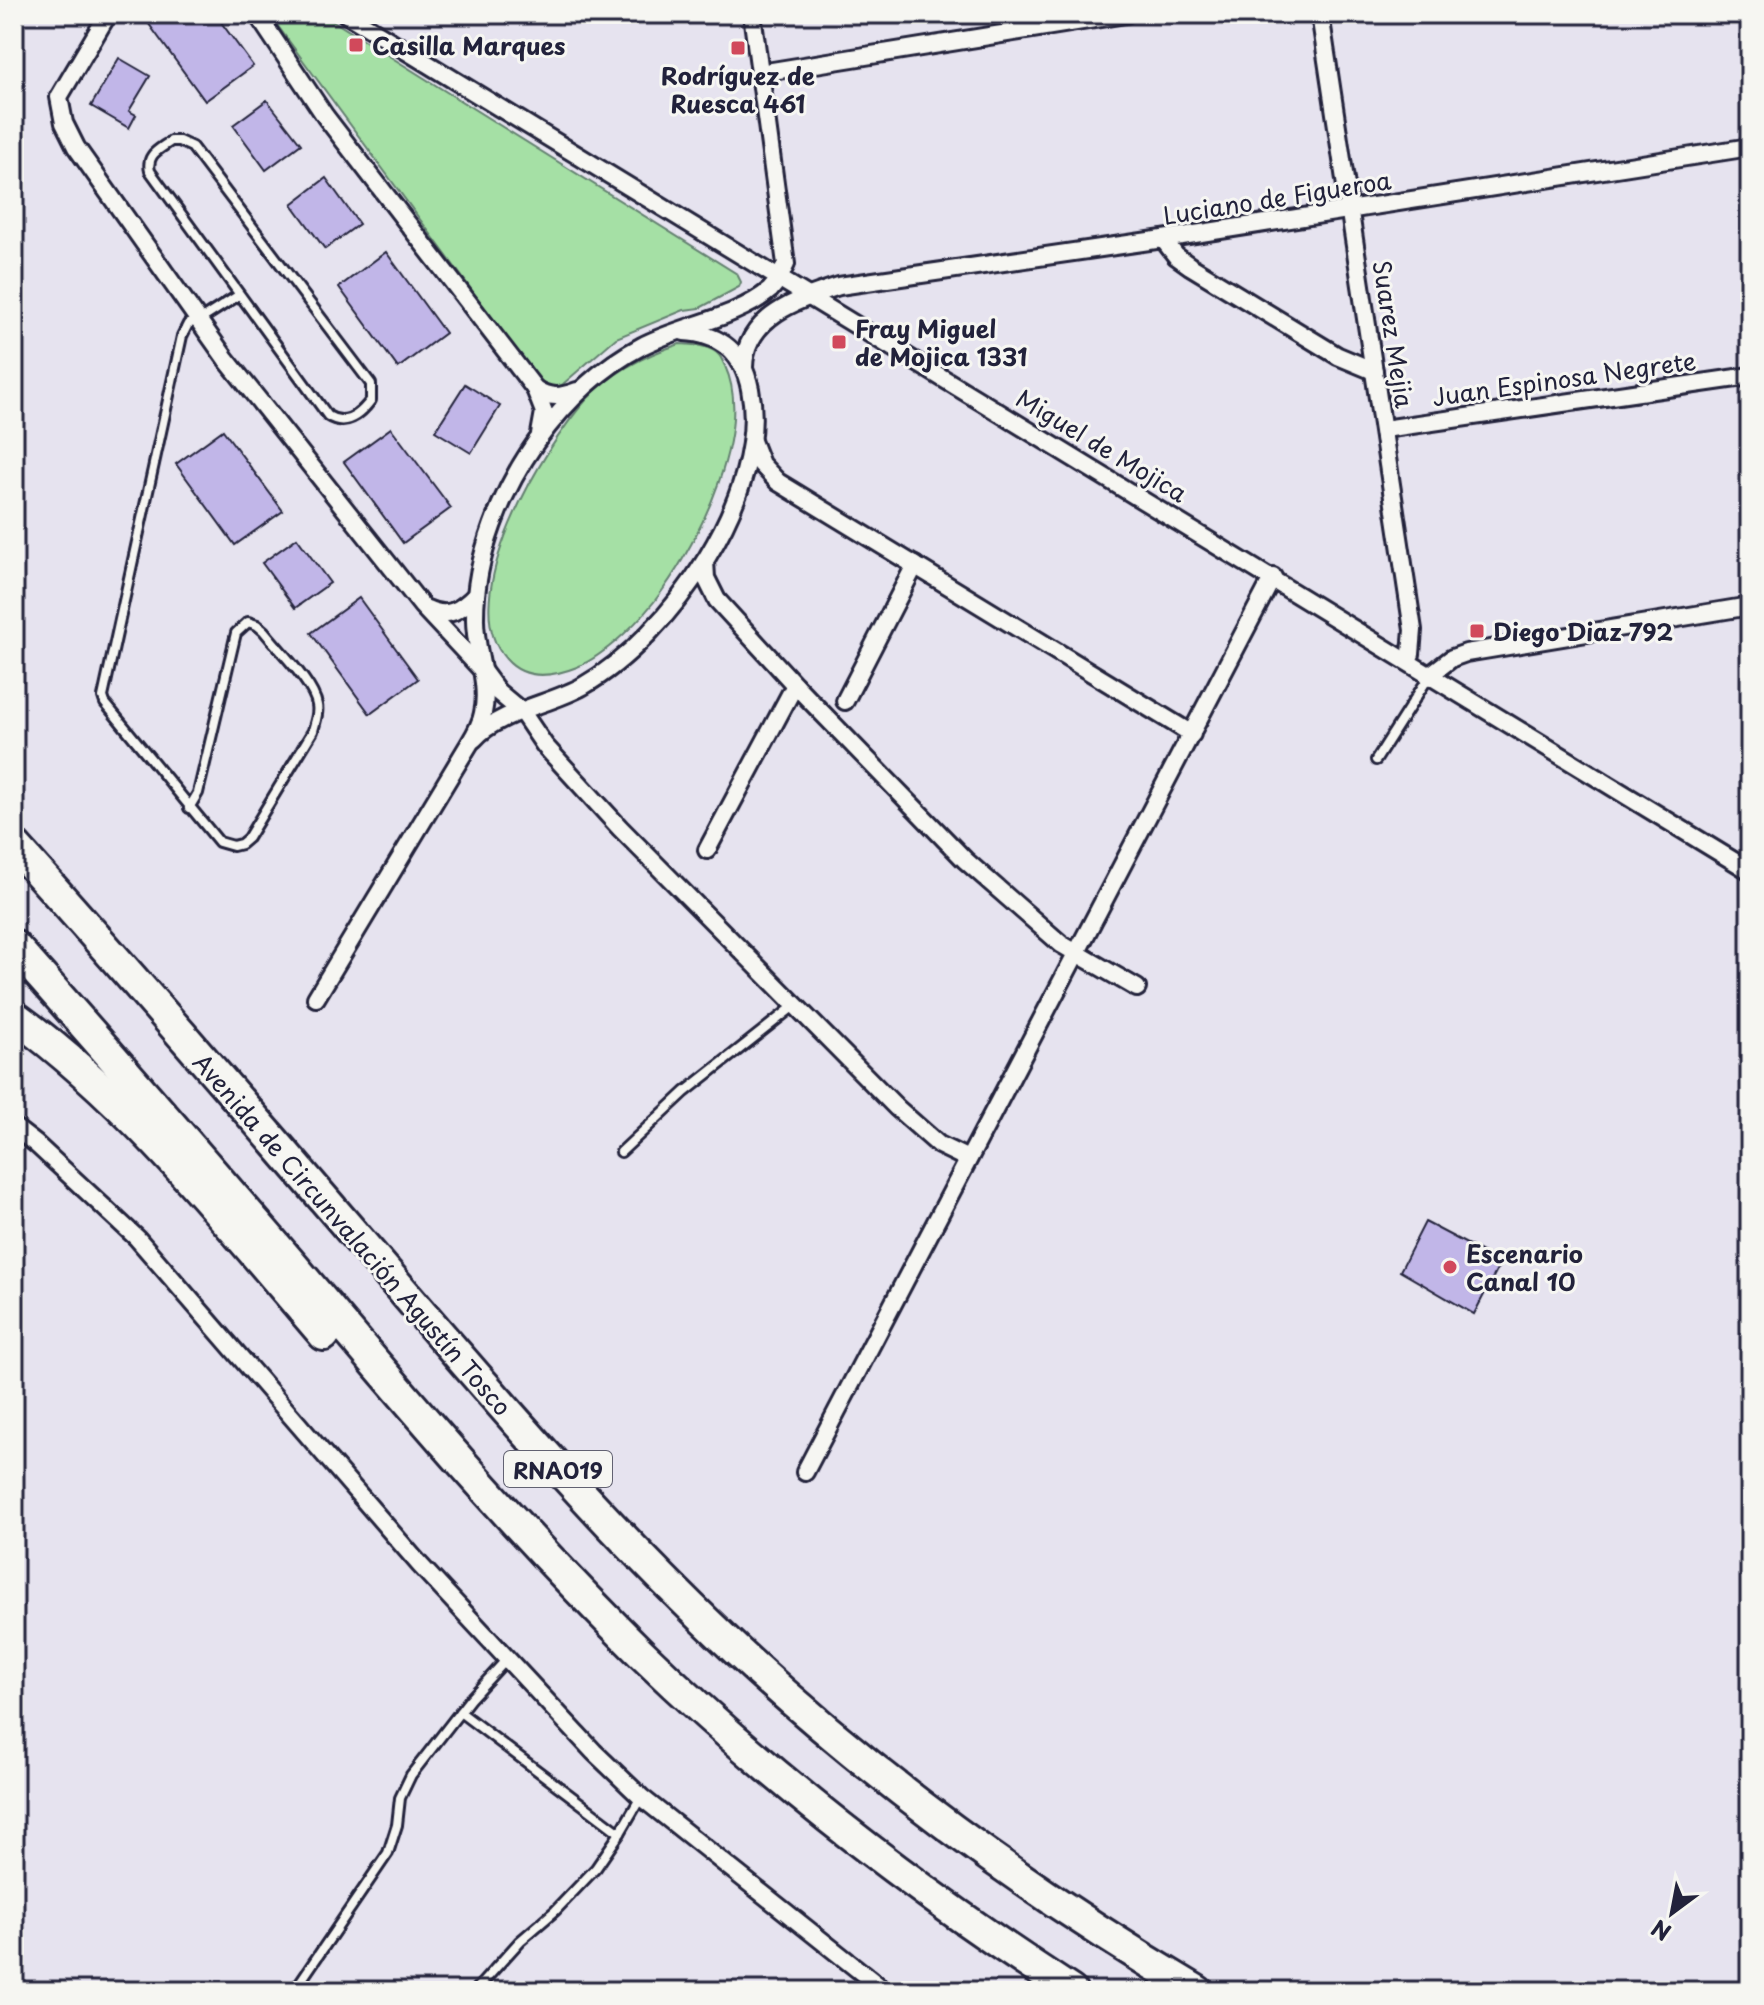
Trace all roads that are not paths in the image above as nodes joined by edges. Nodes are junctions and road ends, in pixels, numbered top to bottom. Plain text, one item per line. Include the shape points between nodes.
1 (108, 14) edge
2 (257, 14) edge
3 (346, 14) edge
4 (752, 14) edge
5 (1126, 14) edge
6 (1320, 14) edge
7 (760, 73) junction
8 (1750, 147) edge
9 (1350, 210) junction
10 (1163, 239) junction
11 (780, 277) junction
12 (239, 295) junction
13 (811, 296) junction
14 (200, 320) junction
15 (678, 332) junction
16 (744, 367) junction
17 (1374, 371) junction
18 (1750, 376) edge
19 (535, 389) junction
20 (579, 390) junction
21 (1384, 429) junction
22 (751, 437) junction
23 (538, 439) junction
24 (778, 482) junction
25 (733, 503) junction
26 (705, 561) junction
27 (915, 565) junction
28 (1273, 577) junction
29 (476, 595) junction
30 (717, 600) junction
31 (674, 605) junction
32 (422, 606) junction
33 (1750, 606) edge
34 (1407, 660) junction
35 (481, 669) junction
36 (1430, 675) junction
37 (795, 685) junction
38 (558, 698) junction
39 (845, 701) dead end
40 (522, 712) junction
41 (1192, 734) junction
42 (468, 746) junction
43 (545, 746) junction
44 (1376, 760) dead end
45 (189, 808) junction
46 (14, 845) edge
47 (707, 850) dead end
48 (1750, 871) edge
49 (14, 946) edge
50 (1077, 955) junction
51 (1137, 988) dead end
52 (316, 998) dead end
53 (794, 1006) junction
54 (14, 1016) edge
55 (14, 1127) edge
56 (621, 1152) dead end
57 (968, 1159) junction
58 (433, 1429) junction
59 (805, 1472) dead end
60 (507, 1659) junction
61 (460, 1712) junction
62 (641, 1797) junction
63 (620, 1833) junction
64 (294, 1991) edge
65 (475, 1991) edge
66 (885, 1991) edge
67 (1071, 1991) edge
68 (1197, 1991) edge

1 - 14 street via 59,97 64,123
2 - 19 street via 325,116
3 - 11 street, Miguel de Mojica
4 - 7 street
5 - 7 street
6 - 9 street, Suarez Mejia
7 - 11 street via 786,252
8 - 9 street, Luciano de Figueroa
9 - 10 street, Luciano de Figueroa
9 - 17 street, Suarez Mejia
10 - 13 street, Luciano de Figueroa via 848,285
10 - 17 street via 1190,266 1338,356
11 - 13 street, Miguel de Mojica
11 - 15 street via 751,301
12 - 12 lane via 328,416 347,421 368,405 372,388 361,371 192,147 171,141 151,155 150,171
12 - 14 lane
13 - 16 street, Luciano de Figueroa via 763,322 747,344
13 - 28 street, Miguel de Mojica
14 - 32 street
14 - 45 lane via 188,324 182,336 103,697
15 - 16 street via 719,340 732,348
15 - 20 street via 644,345
16 - 22 street via 751,391
17 - 21 street, Suarez Mejia
18 - 21 street, Juan Espinosa Negrete
19 - 20 street via 551,397
19 - 23 street via 544,412
20 - 23 street
21 - 34 street, Suarez Mejia via 1413,630
22 - 24 street via 761,464
22 - 25 street
23 - 29 street via 497,515
24 - 25 street via 755,481
24 - 27 street
25 - 26 street
26 - 30 street via 706,578
26 - 31 street
27 - 39 street
27 - 41 street
28 - 34 street, Miguel de Mojica
28 - 41 street
29 - 32 street via 456,612 443,615
29 - 35 street
30 - 31 street via 689,596
30 - 37 street
31 - 38 street via 633,651
32 - 35 street
33 - 36 street via 1466,653
34 - 36 street, Miguel de Mojica
35 - 40 street
35 - 42 street via 483,715
36 - 44 lane
36 - 48 street, Miguel de Mojica
37 - 47 street
37 - 50 street via 965,860
38 - 40 street
38 - 43 street via 542,721
40 - 42 street via 484,730
40 - 43 street
41 - 50 street
42 - 52 street
43 - 53 street
45 - 45 lane via 198,793 236,633 248,622 257,625 314,694 318,707 313,731 241,844 219,842
46 - 68 highway, Avenida de Circunvalación Agustín Tosco / RNA019 via 498,1402 691,1606 786,1695 938,1818 1042,1893
49 - 58 highway, RNA019
50 - 51 street
50 - 57 street
53 - 56 lane via 685,1092
53 - 57 street via 927,1135
54 - 58 highway via 96,1083 160,1148 332,1344
55 - 60 street via 137,1238
57 - 59 street
58 - 67 highway, RNA019 via 593,1604 737,1741 891,1866
60 - 61 lane
60 - 62 street
61 - 63 lane
61 - 64 lane via 411,1775 400,1798 388,1853
62 - 63 lane
62 - 66 street
63 - 65 lane via 596,1868

